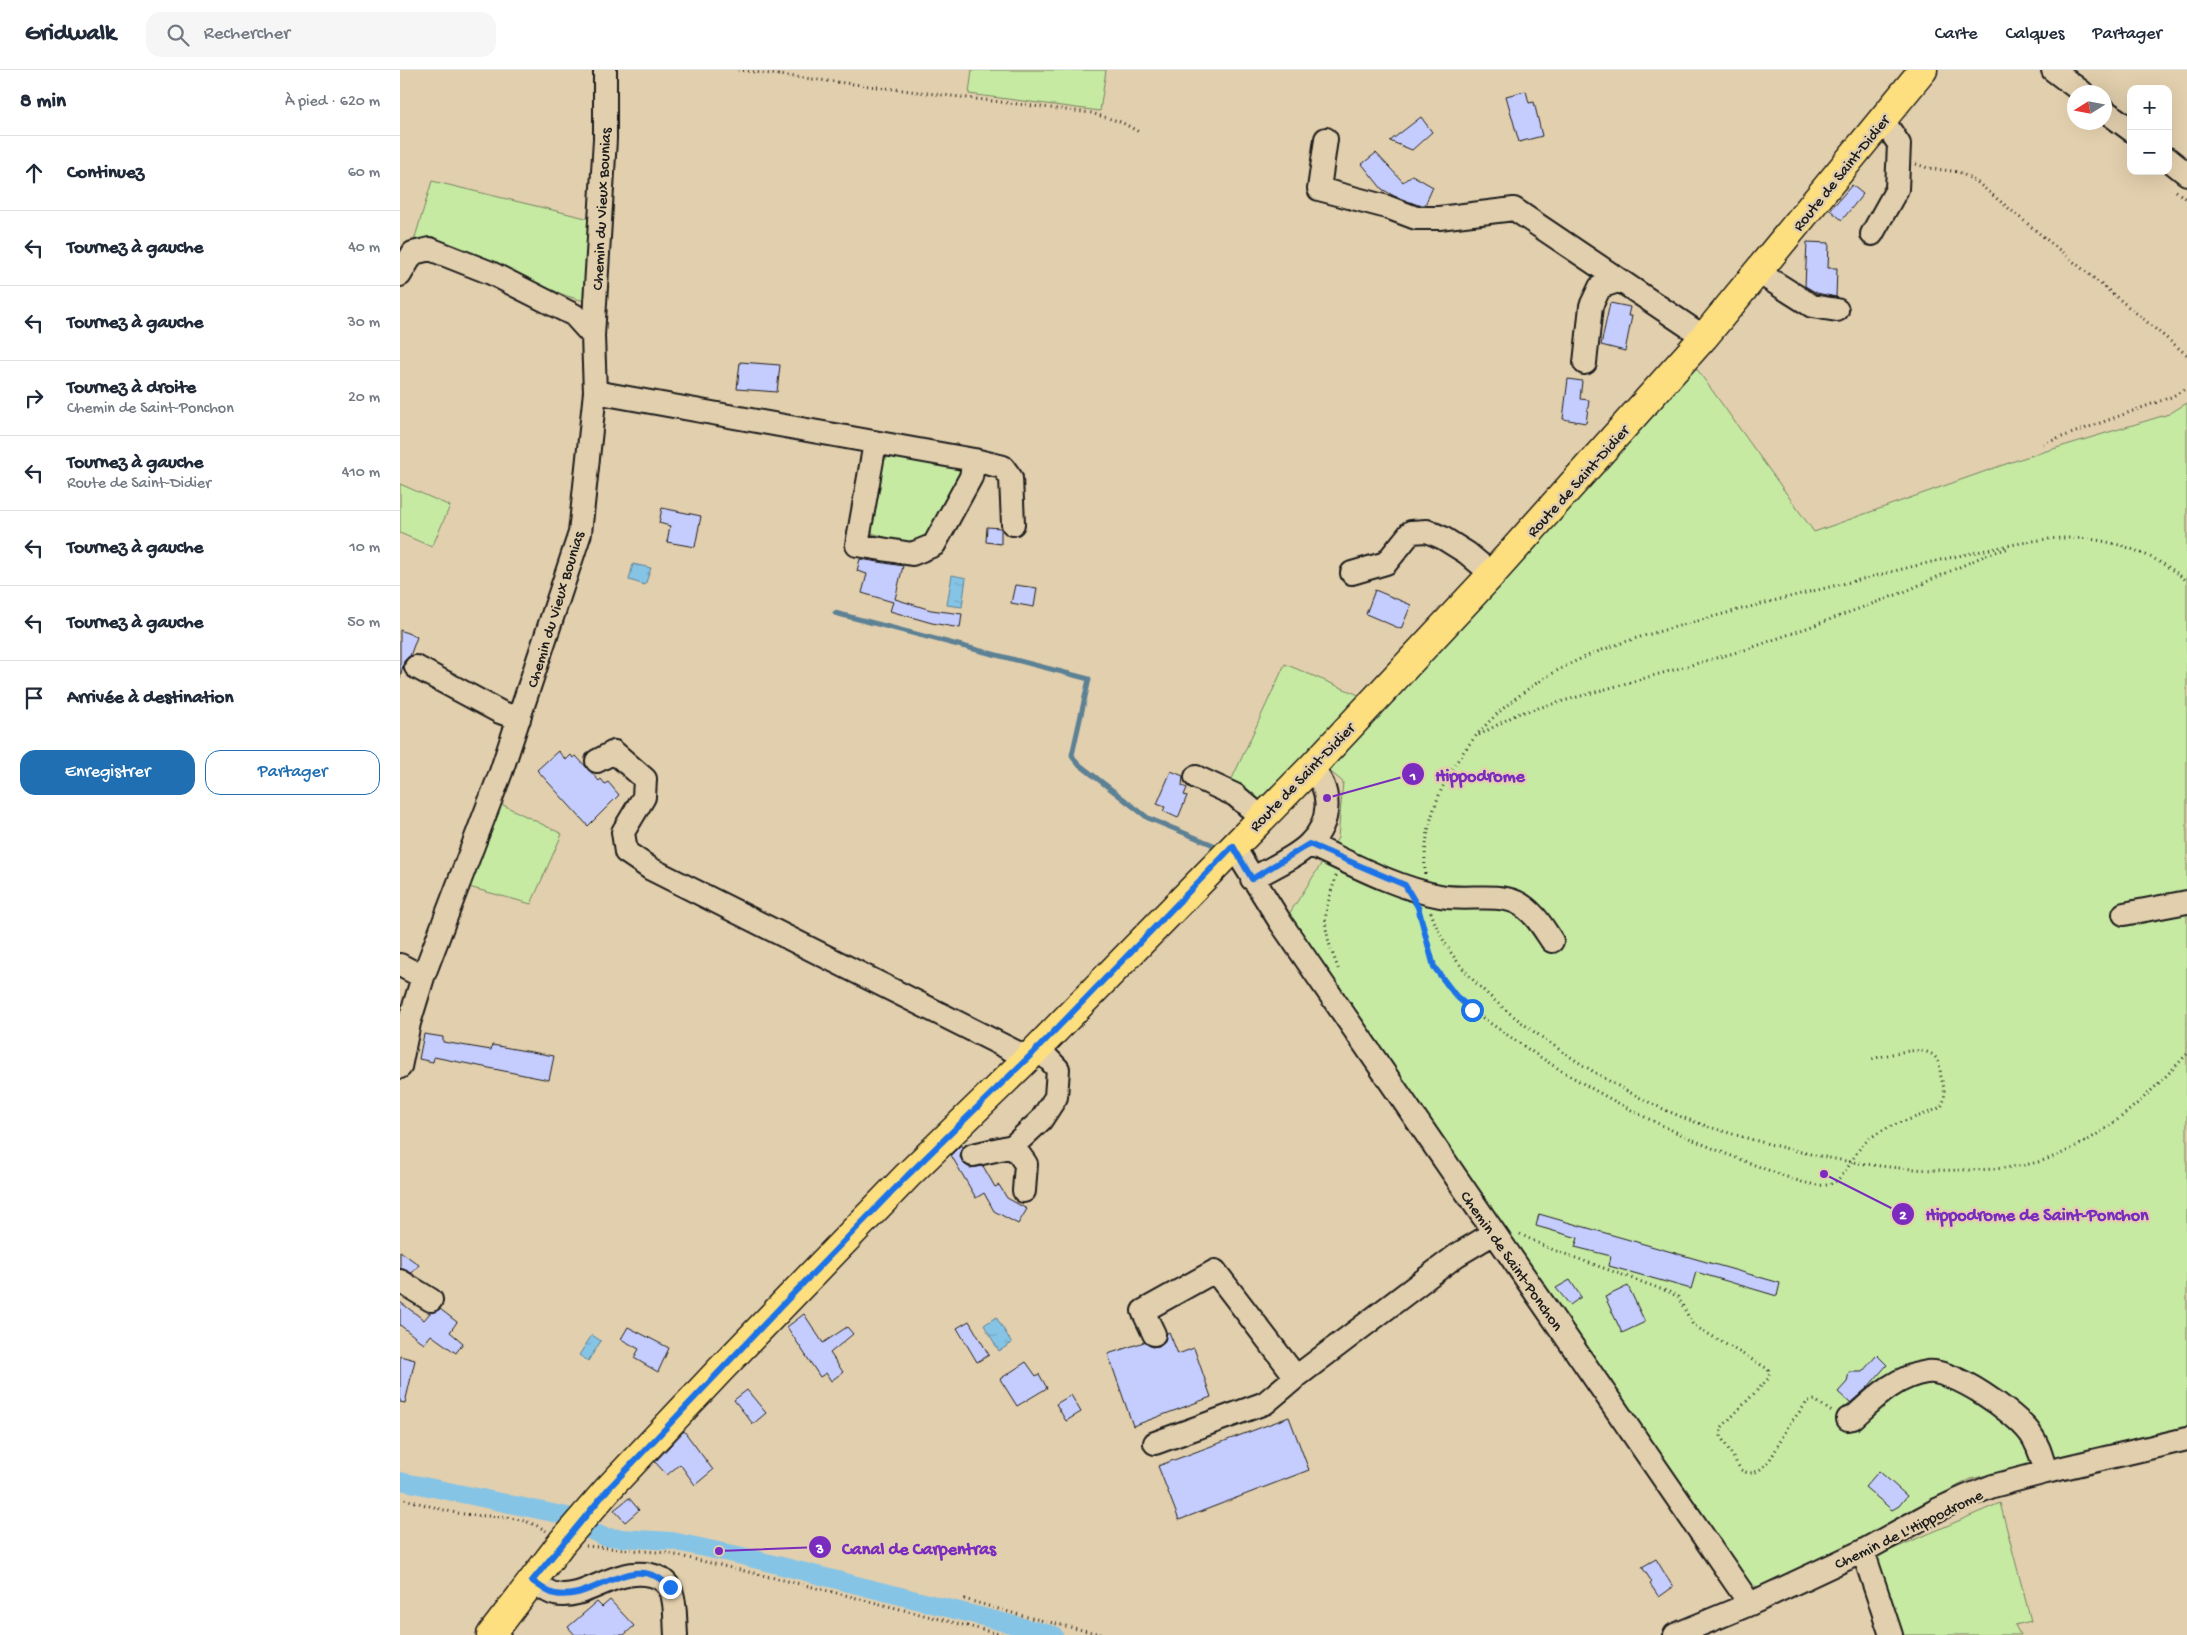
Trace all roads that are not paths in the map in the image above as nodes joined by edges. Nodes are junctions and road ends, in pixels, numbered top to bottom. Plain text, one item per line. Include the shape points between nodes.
1 (605, 70) edge
2 (1924, 70) edge
3 (2053, 70) edge
4 (2073, 85) edge
5 (2112, 116) edge
6 (1883, 120) junction
7 (2127, 127) edge
8 (1326, 139) dead end
9 (2172, 162) edge
10 (2187, 174) edge
11 (1872, 234) dead end
12 (1758, 272) junction
13 (400, 275) edge
14 (1618, 281) junction
15 (1837, 310) dead end
16 (593, 336) junction
17 (1704, 338) junction
18 (1585, 363) dead end
19 (595, 392) junction
20 (875, 443) junction
21 (974, 460) junction
22 (1013, 524) dead end
23 (1352, 573) dead end
24 (1492, 574) junction
25 (416, 666) dead end
26 (519, 719) junction
27 (597, 760) dead end
28 (1311, 768) junction
29 (1196, 777) dead end
30 (1262, 818) junction
31 (1309, 844) junction
32 (1233, 846) junction
33 (1252, 879) junction
34 (2187, 902) edge
35 (2124, 914) dead end
36 (1552, 941) dead end
37 (400, 965) edge
38 (423, 976) junction
39 (404, 1023) edge
40 (1033, 1053) junction
41 (400, 1067) edge
42 (1013, 1146) junction
43 (973, 1155) dead end
44 (1024, 1191) dead end
45 (1494, 1233) junction
46 (400, 1281) edge
47 (431, 1300) dead end
48 (1154, 1334) dead end
49 (1296, 1377) junction
50 (1848, 1419) dead end
51 (2187, 1439) edge
52 (1156, 1443) dead end
53 (2046, 1472) junction
54 (1863, 1551) junction
55 (532, 1581) junction
56 (1750, 1604) junction
57 (491, 1635) edge
58 (676, 1635) edge
59 (1674, 1635) edge
60 (1891, 1635) edge

1 - 16 street, Chemin du Vieux Bounias via 605,139
2 - 6 main road, Route de Saint-Didier
3 - 4 street
5 - 7 street
6 - 11 street via 1899,144 1897,189
6 - 12 main road, Route de Saint-Didier
8 - 14 street via 1318,188 1416,218 1514,209
9 - 10 street
12 - 15 street via 1812,306
12 - 17 main road, Route de Saint-Didier
13 - 16 street via 414,252 430,249 491,273 574,315
14 - 17 street
14 - 18 street via 1600,287 1591,306
16 - 19 street, Chemin du Vieux Bounias
17 - 24 main road, Route de Saint-Didier
19 - 20 street
19 - 26 street, Chemin du Vieux Bounias via 580,532
20 - 21 street
20 - 21 street via 857,545 912,554 934,545 971,477
21 - 22 street via 1003,466 1012,478
23 - 24 street via 1386,564 1411,532 1427,531 1468,553
24 - 28 main road, Route de Saint-Didier
25 - 26 street
26 - 38 street, Chemin du Vieux Bounias via 502,772
27 - 40 street via 614,752 645,778 644,798 623,832 626,852 651,870
28 - 30 main road, Route de Saint-Didier
28 - 31 street via 1323,784 1327,813 1322,827
29 - 30 street via 1235,795
30 - 32 main road, Route de Saint-Didier
31 - 33 street
31 - 36 street via 1426,893 1459,899 1499,898 1515,902 1530,911
32 - 33 street, Chemin de Saint-Ponchon
32 - 40 main road, Route de Saint-Didier
33 - 45 street, Chemin de Saint-Ponchon
34 - 35 street
37 - 38 street
38 - 39 street, Chemin du Vieux Bounias
39 - 41 street, Chemin du Vieux Bounias
40 - 42 street via 1058,1069 1056,1097 1041,1120
40 - 55 main road, Route de Saint-Didier via 900,1183 797,1290 586,1514
42 - 43 street
42 - 44 street via 1026,1164
45 - 49 street via 1457,1255
45 - 56 street, Chemin de Saint-Ponchon
46 - 47 street
48 - 49 street via 1142,1311 1215,1271
49 - 52 street via 1265,1403
50 - 53 street via 1901,1379 1929,1372 1945,1374 2017,1420 2030,1433
51 - 53 street, Chemin de L'Hippodrome
53 - 54 street, Chemin de L'Hippodrome via 1965,1497
54 - 56 street, Chemin de L'Hippodrome
54 - 60 street
55 - 57 main road, Route de Saint-Didier
55 - 58 street via 555,1594 575,1594 629,1573 661,1577 670,1587
56 - 59 street

